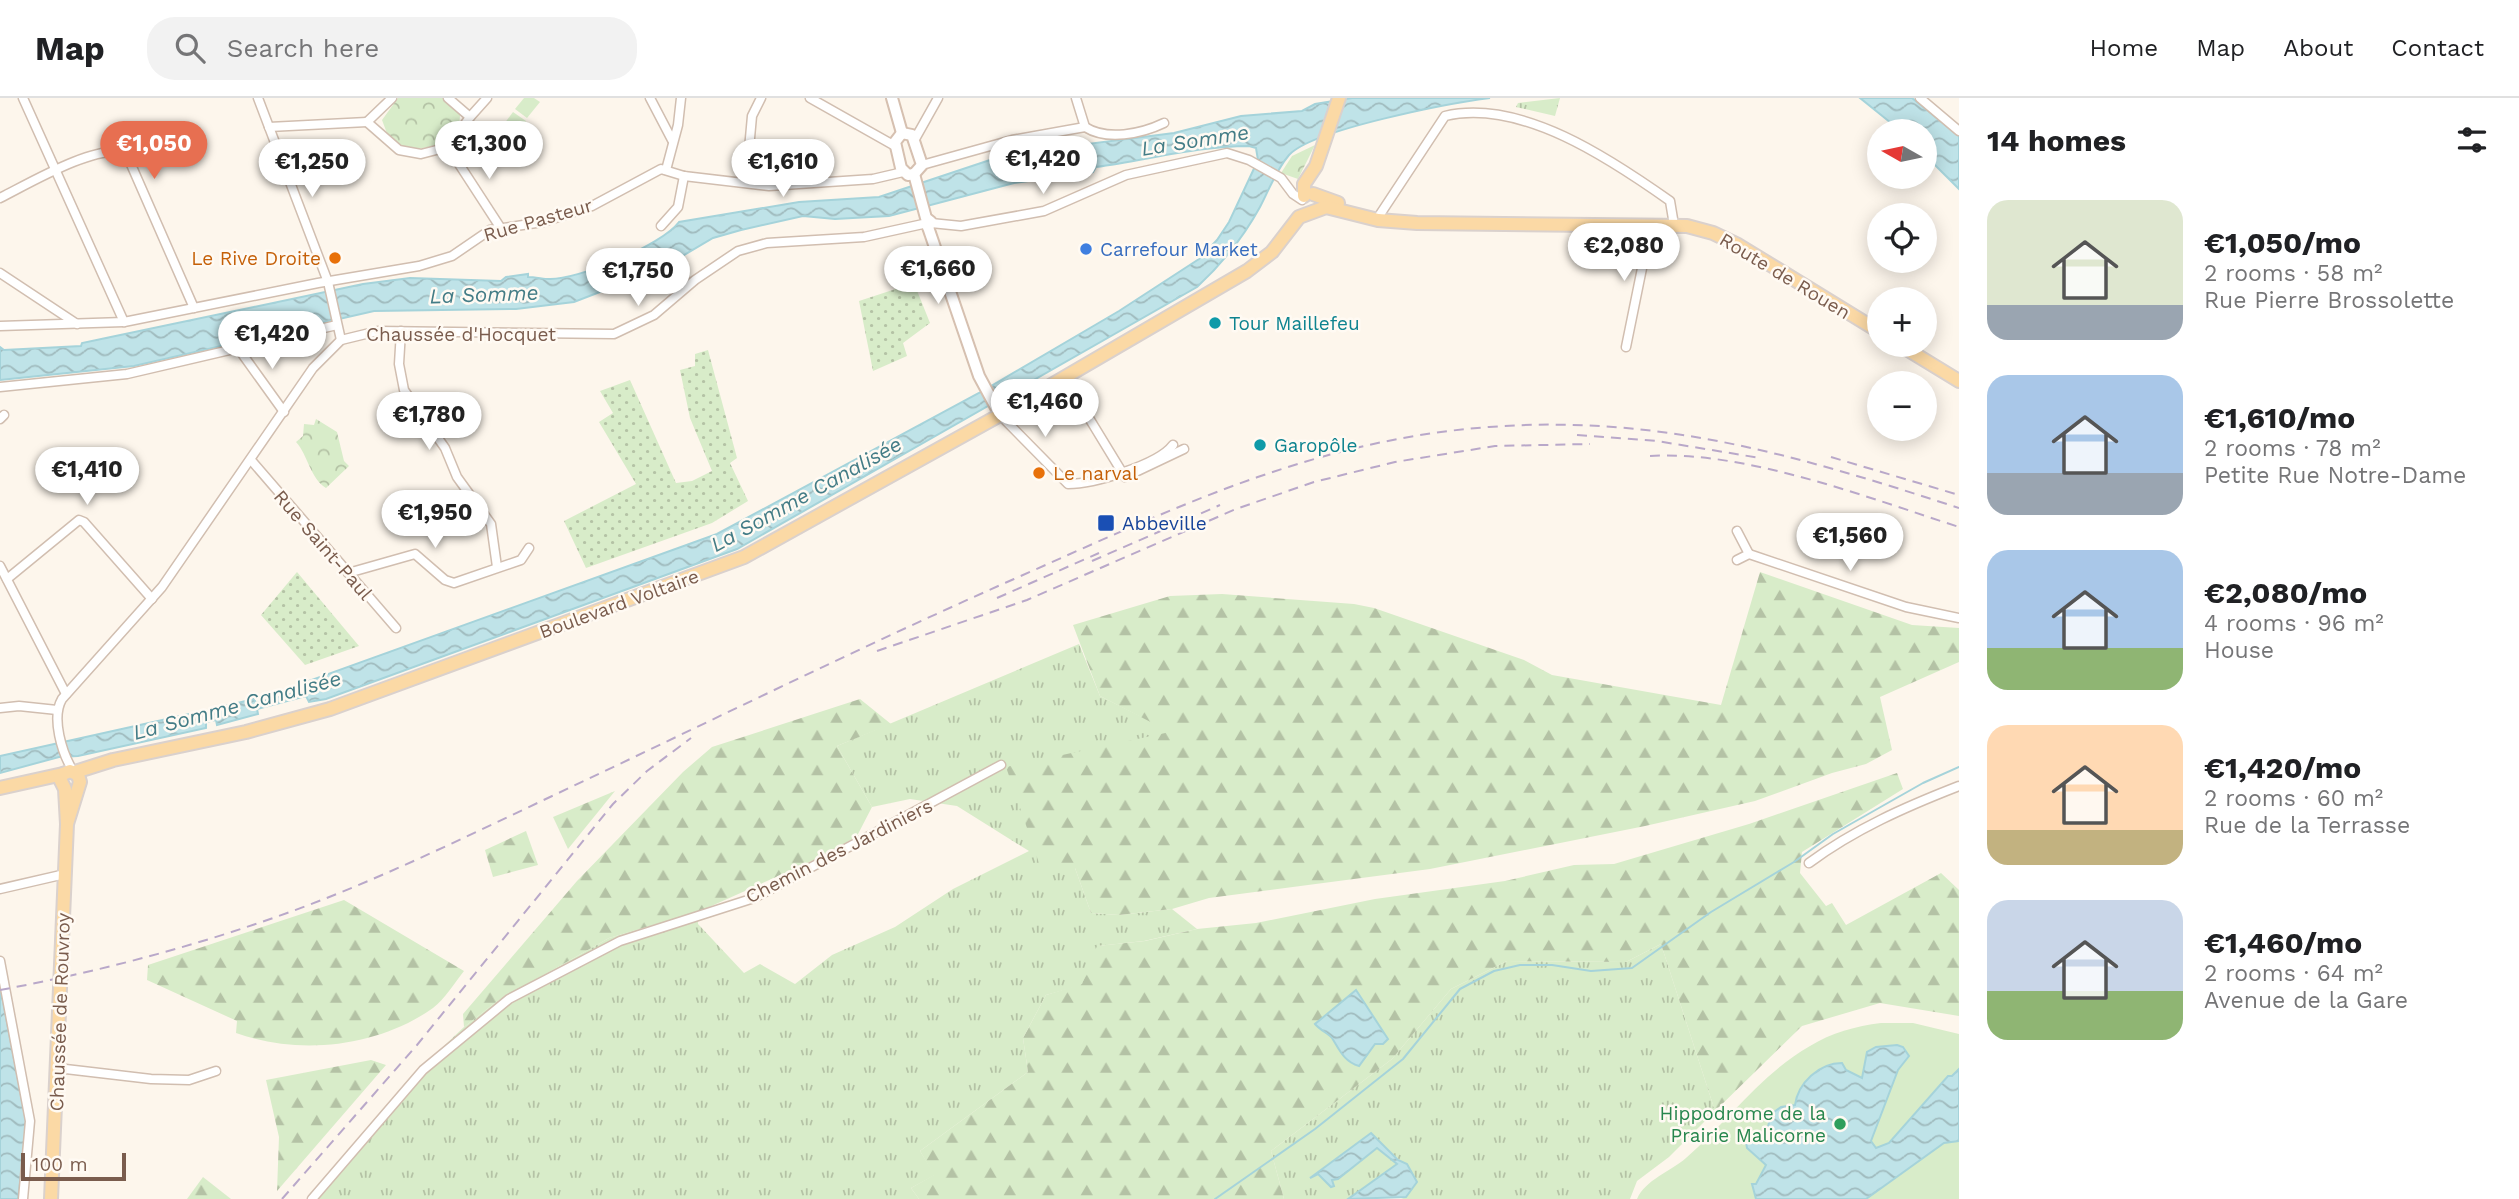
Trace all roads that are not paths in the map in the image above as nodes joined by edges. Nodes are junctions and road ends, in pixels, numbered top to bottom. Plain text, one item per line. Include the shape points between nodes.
1 (23, 98) edge
2 (258, 98) edge
3 (393, 98) edge
4 (448, 98) edge
5 (487, 98) edge
6 (650, 98) edge
7 (681, 98) edge
8 (761, 98) edge
9 (810, 98) edge
10 (892, 98) edge
11 (937, 98) edge
12 (1076, 98) edge
13 (1339, 98) edge
14 (1920, 98) edge
15 (470, 117) junction
16 (367, 122) junction
17 (1164, 123) dead end
18 (269, 127) junction
19 (1085, 127) junction
20 (1959, 131) edge
21 (902, 133) junction
22 (915, 139) junction
23 (671, 140) junction
24 (895, 146) junction
25 (448, 147) junction
26 (56, 170) junction
27 (666, 170) junction
28 (914, 174) junction
29 (684, 176) junction
30 (1283, 180) junction
31 (746, 182) junction
32 (0, 198) edge
33 (1309, 199) junction
34 (1377, 217) junction
35 (926, 221) junction
36 (1651, 224) junction
37 (1674, 225) junction
38 (661, 226) dead end
39 (500, 227) junction
40 (0, 273) edge
41 (329, 286) junction
42 (194, 309) junction
43 (124, 322) junction
44 (337, 323) junction
45 (78, 324) junction
46 (1867, 324) edge
47 (0, 326) edge
48 (401, 331) junction
49 (341, 340) junction
50 (1626, 347) dead end
51 (238, 348) junction
52 (1920, 357) edge
53 (1064, 377) junction
54 (1959, 381) edge
55 (0, 387) edge
56 (998, 410) junction
57 (284, 412) junction
58 (1172, 445) dead end
59 (1184, 449) dead end
60 (251, 460) junction
61 (1122, 474) junction
62 (1737, 531) dead end
63 (529, 548) dead end
64 (1749, 554) junction
65 (1737, 560) dead end
66 (0, 566) edge
67 (497, 567) junction
68 (348, 573) junction
69 (7, 579) junction
70 (152, 599) junction
71 (1959, 618) edge
72 (396, 628) dead end
73 (66, 694) junction
74 (0, 708) edge
75 (57, 710) junction
76 (1001, 765) dead end
77 (70, 777) junction
78 (1959, 786) edge
79 (0, 788) edge
80 (0, 794) edge
81 (1808, 863) dead end
82 (65, 874) junction
83 (0, 889) edge
84 (0, 961) edge
85 (57, 1068) junction
86 (216, 1071) dead end
87 (23, 1199) edge
88 (51, 1199) edge
89 (312, 1199) edge

1 - 26 street
2 - 18 street
3 - 16 street
4 - 15 street
5 - 15 street
6 - 23 street
7 - 23 street
8 - 31 street via 752,116
9 - 24 street
10 - 21 street
11 - 22 street
12 - 19 street
13 - 33 main road, Boulevard Voltaire via 1313,172
14 - 20 street
15 - 25 street
16 - 18 street
16 - 25 street via 399,150 421,154
17 - 19 street via 1125,134 1097,134
18 - 41 street
19 - 28 street via 1012,140
21 - 22 street
21 - 24 street
22 - 28 street
23 - 27 street
24 - 28 street
25 - 39 street
26 - 32 street
26 - 42 street via 115,149 126,153
26 - 43 street
27 - 29 street
27 - 39 street, Rue Pasteur via 559,218
28 - 31 street via 769,186
28 - 35 street
29 - 31 street
29 - 38 street via 678,207
30 - 33 street
30 - 33 street via 1293,194
30 - 35 street, Chaussée d'Hocquet via 1227,153 1126,176 1044,211 996,222 961,226
33 - 34 main road, Route de Rouen
33 - 53 main road, Boulevard Voltaire via 1272,252 1247,271
34 - 36 main road, Route de Rouen via 1394,221
34 - 37 street via 1439,121 1452,112 1500,108 1551,122 1670,201
35 - 48 street, Chaussée d'Hocquet via 864,237 767,243 738,251 695,279 654,315 614,334
35 - 56 street via 980,380
36 - 37 main road, Route de Rouen
36 - 50 street
37 - 46 main road, Route de Rouen via 1727,239
39 - 41 street, Rue Pasteur via 443,260
40 - 45 street
41 - 42 street, Rue Pasteur
41 - 44 street
42 - 43 street, Rue Pasteur
43 - 45 street, Rue Pasteur
44 - 49 street
44 - 51 street
45 - 47 street, Rue Pasteur
48 - 49 street, Chaussée d'Hocquet
48 - 67 street via 399,364 404,390 491,524
49 - 57 street, Chaussée d'Hocquet via 313,368
51 - 55 street via 127,374
51 - 57 street
52 - 54 main road
53 - 56 main road, Boulevard Voltaire
53 - 61 street
56 - 61 street via 1068,484 1088,484
56 - 77 main road, Boulevard Voltaire via 744,557 330,709
57 - 60 street, Chaussée d'Hocquet
58 - 61 street
59 - 61 street
60 - 68 street, Rue Saint-Paul
60 - 70 street, Chaussée d'Hocquet
62 - 64 street
63 - 67 street via 521,560
64 - 65 street
64 - 71 street via 1893,603
66 - 69 street
67 - 68 street via 450,583 420,556 408,554
68 - 72 street, Rue Saint-Paul
69 - 70 street via 79,520
69 - 73 street
70 - 73 street, Chaussée d'Hocquet
73 - 75 street, Chaussée d'Hocquet
74 - 75 street
75 - 77 street
76 - 89 street, Chemin des Jardiniers via 754,898 620,941 509,999 423,1070
77 - 79 main road, Boulevard Voltaire
77 - 80 main road, Boulevard Voltaire
77 - 82 main road, Chaussée de Rouvroy
78 - 81 street via 1889,814
82 - 83 street
82 - 85 main road, Chaussée de Rouvroy
84 - 87 street via 30,1121
85 - 86 street via 189,1080
85 - 88 main road, Chaussée de Rouvroy

